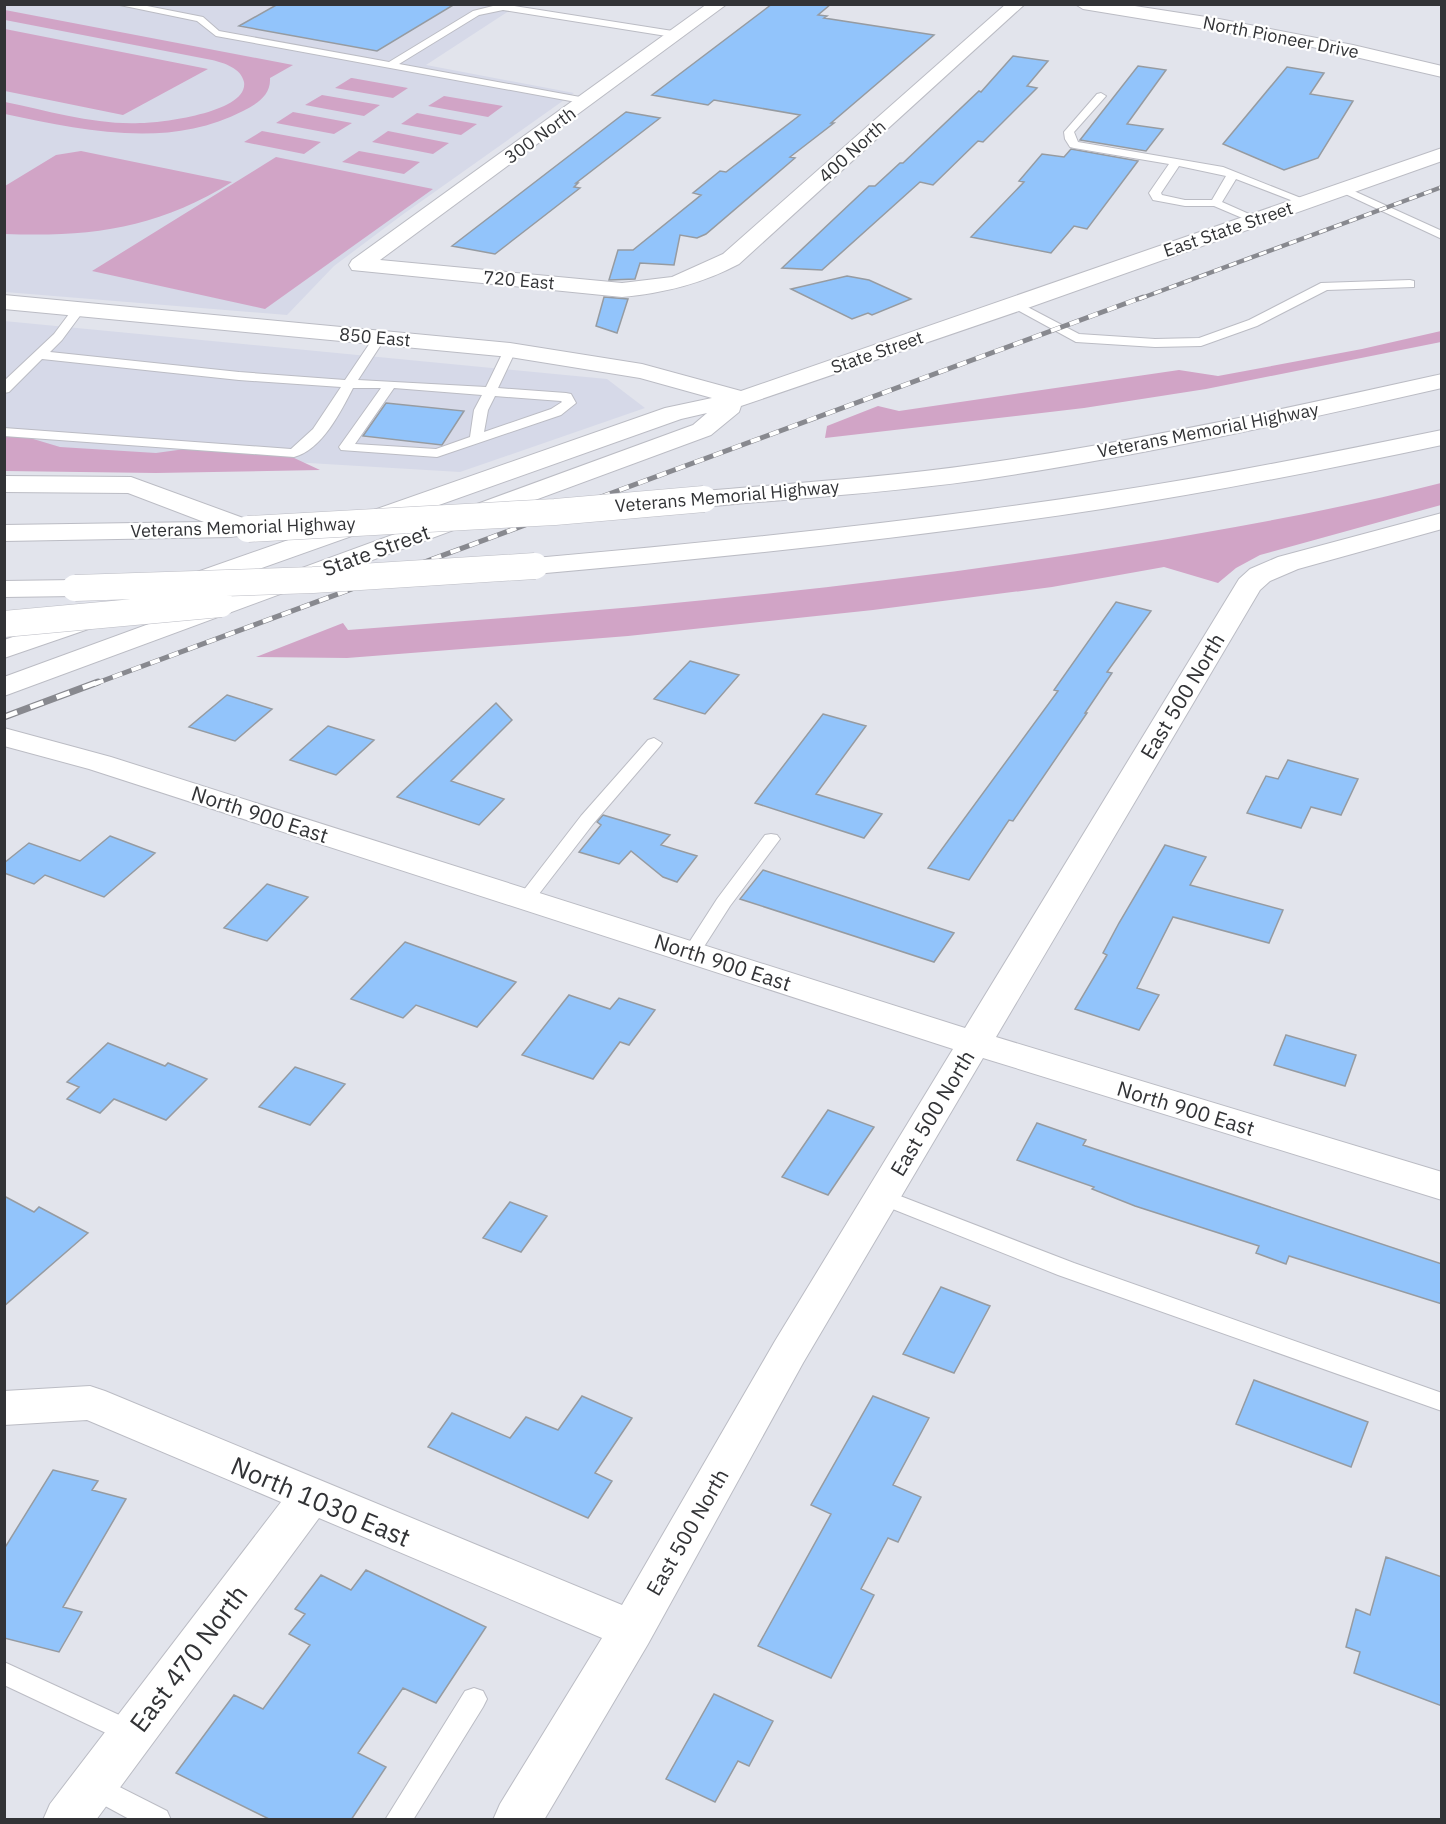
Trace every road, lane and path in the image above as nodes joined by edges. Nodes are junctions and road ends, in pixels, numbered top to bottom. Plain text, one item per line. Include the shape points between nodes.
1 (119, 4) edge
2 (719, 4) edge
3 (1017, 4) edge
4 (1083, 4) edge
5 (679, 35) junction
6 (390, 65) junction
7 (1442, 72) edge
8 (1101, 96) dead end
9 (587, 101) junction
10 (1442, 154) edge
11 (1176, 162) junction
12 (1233, 174) junction
13 (1342, 189) junction
14 (1305, 202) junction
15 (1216, 203) junction
16 (1254, 220) junction
17 (1442, 236) edge
18 (360, 265) joint
19 (678, 283) joint
20 (1410, 284) dead end
21 (4, 302) edge
22 (1014, 305) junction
23 (79, 309) junction
24 (381, 338) junction
25 (510, 350) junction
26 (40, 356) junction
27 (1442, 381) edge
28 (349, 384) junction
29 (390, 384) junction
30 (4, 389) edge
31 (488, 391) junction
32 (740, 399) junction
33 (4, 432) edge
34 (1442, 437) edge
35 (476, 440) junction
36 (4, 484) edge
37 (1442, 521) edge
38 (248, 529) junction
39 (4, 533) edge
40 (425, 574) junction
41 (4, 589) edge
42 (4, 624) edge
43 (4, 650) edge
44 (4, 687) edge
45 (4, 737) edge
46 (654, 743) dead end
47 (771, 839) dead end
48 (525, 899) junction
49 (692, 952) junction
50 (974, 1043) junction
51 (1442, 1186) edge
52 (882, 1197) junction
53 (1442, 1402) edge
54 (4, 1408) edge
55 (310, 1497) junction
56 (632, 1630) junction
57 (4, 1673) edge
58 (474, 1699) dead end
59 (132, 1733) junction
60 (80, 1802) edge
61 (158, 1820) edge
62 (398, 1820) edge
63 (517, 1820) edge

1 - 6 lane via 200,19 216,33
2 - 5 main road, 300 North
3 - 19 main road, 400 North via 731,259
4 - 7 main road, North Pioneer Drive via 1347,48
5 - 6 lane via 503,7 476,13
5 - 9 main road, 300 North
6 - 9 lane
8 - 11 lane via 1069,132 1074,145
9 - 18 main road, 300 North
10 - 13 main road, East State Street
11 - 12 lane
11 - 15 lane via 1155,193 1157,198
12 - 14 lane
12 - 15 lane
13 - 14 main road, East State Street
13 - 17 lane
14 - 16 main road, East State Street
15 - 16 lane
16 - 22 main road, East State Street
18 - 19 main road, 720 East via 622,290
20 - 22 lane via 1325,286 1253,323 1201,342 1076,338
21 - 23 main road, 850 East
22 - 32 main road, State Street
23 - 24 main road, 850 East
23 - 26 lane
24 - 25 main road, 850 East
24 - 28 lane
25 - 31 lane
25 - 32 main road, 850 East via 642,371
26 - 28 lane
26 - 30 lane
27 - 38 main road, Veterans Memorial Highway, bridge via 1340,405 989,470 555,512
28 - 29 lane
28 - 33 lane via 308,444 294,453
29 - 31 lane
29 - 35 lane via 346,447 437,453
31 - 35 lane
31 - 35 lane via 566,397 568,403 556,412
32 - 43 main road, State Street via 674,413
32 - 44 main road, State Street via 702,430
34 - 40 main road, bridge via 1279,471 1052,509 720,551
36 - 38 main road via 131,485
37 - 50 main road, East 500 North via 1288,563 1260,574 1249,585
38 - 39 main road, Veterans Memorial Highway
40 - 41 main road, bridge
40 - 42 main road, bridge via 197,607
45 - 48 main road, North 900 East via 100,763
46 - 48 lane
47 - 49 lane
48 - 49 main road, North 900 East
49 - 50 main road, North 900 East
50 - 51 main road, North 900 East
50 - 52 main road, East 500 North
52 - 53 lane via 1066,1269
52 - 56 main road, East 500 North via 789,1352
54 - 55 main road, North 1030 East via 90,1403
55 - 56 main road, North 1030 East
55 - 59 main road, East 470 North
56 - 63 main road, East 500 North
57 - 59 lane
58 - 62 lane
59 - 60 main road, East 470 North
60 - 61 lane

